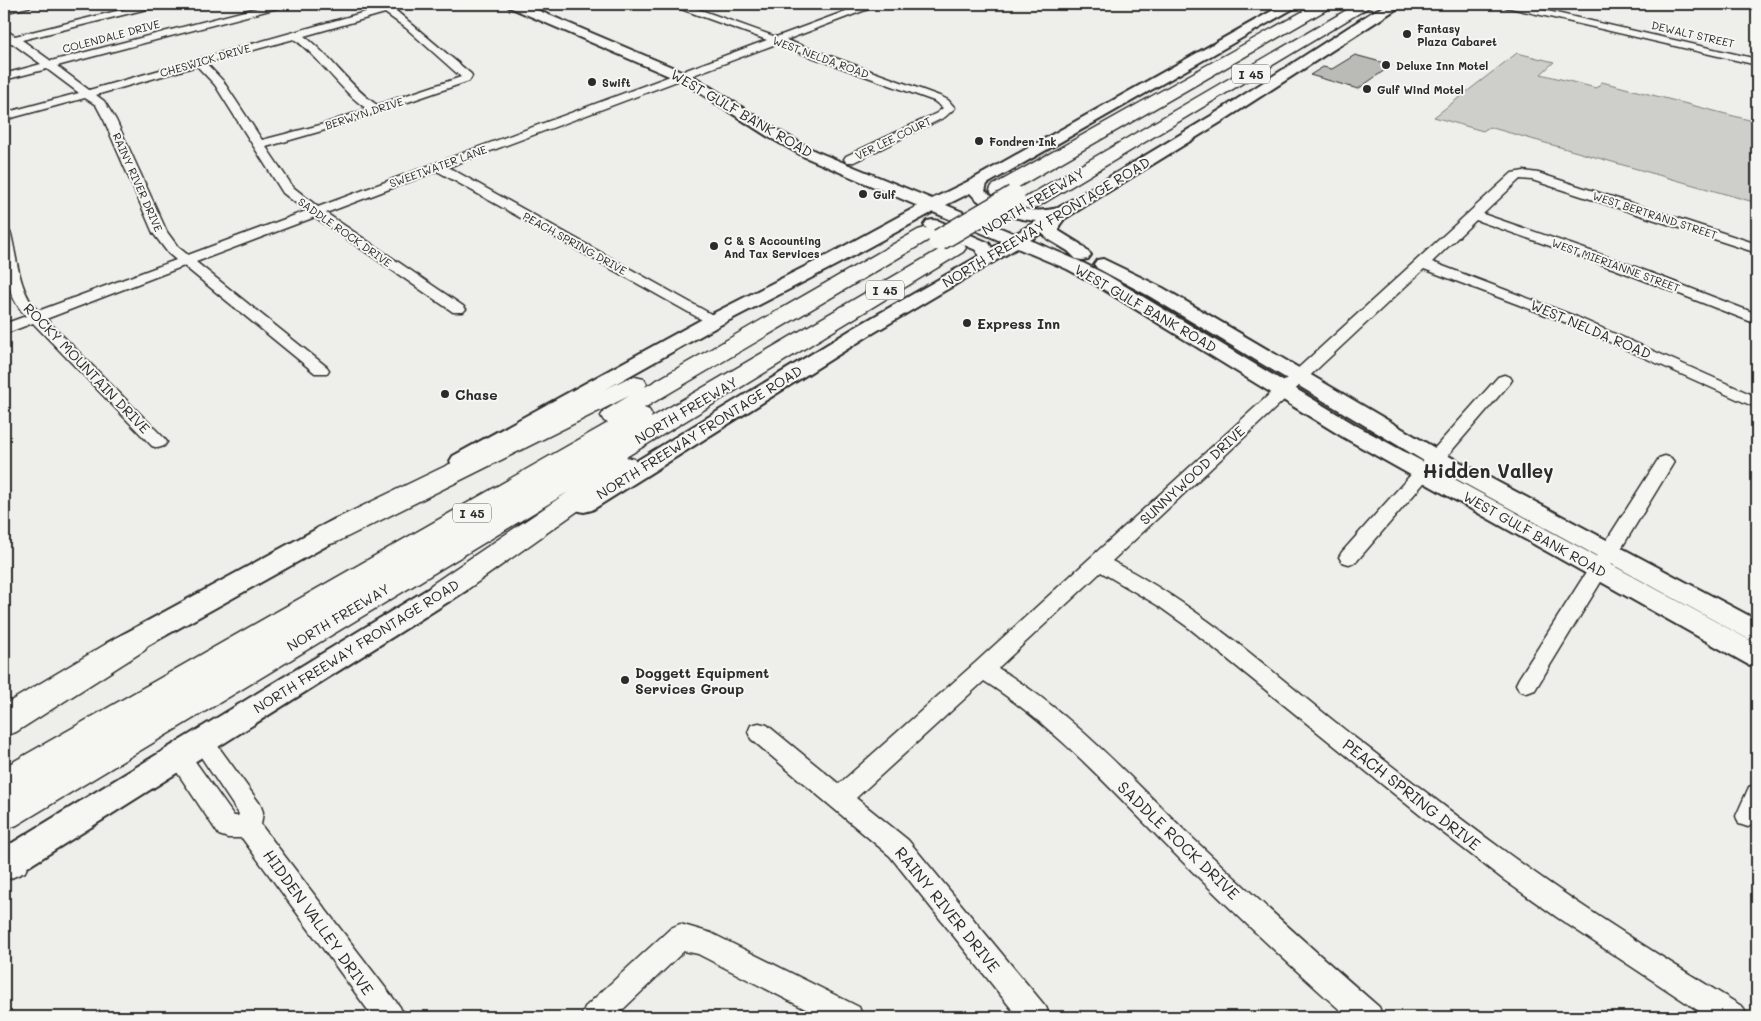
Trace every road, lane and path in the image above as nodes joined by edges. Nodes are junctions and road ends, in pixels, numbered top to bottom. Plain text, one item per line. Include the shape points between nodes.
1 (29, 4) edge
2 (156, 4) edge
3 (282, 4) edge
4 (406, 4) edge
5 (513, 4) edge
6 (536, 4) edge
7 (676, 4) edge
8 (873, 4) edge
9 (1292, 4) edge
10 (1326, 4) edge
11 (1345, 4) edge
12 (1367, 4) edge
13 (1398, 4) edge
14 (1506, 4) edge
15 (836, 7) dead end
16 (386, 9) junction
17 (4, 10) edge
18 (852, 12) junction
19 (296, 35) junction
20 (7, 38) edge
21 (774, 40) junction
22 (1324, 49) junction
23 (198, 62) junction
24 (1757, 62) edge
25 (50, 65) junction
26 (685, 74) junction
27 (467, 76) joint
28 (4, 77) edge
29 (89, 93) junction
30 (376, 110) junction
31 (4, 117) edge
32 (937, 117) joint
33 (1134, 140) junction
34 (259, 145) junction
35 (850, 159) junction
36 (437, 166) junction
37 (979, 182) junction
38 (1552, 182) joint
39 (908, 187) junction
40 (1014, 196) junction
41 (948, 198) junction
42 (931, 206) junction
43 (314, 212) junction
44 (1060, 214) junction
45 (1474, 215) junction
46 (903, 220) junction
47 (4, 234) edge
48 (1021, 237) junction
49 (940, 241) junction
50 (1757, 249) edge
51 (1082, 255) junction
52 (988, 257) junction
53 (185, 261) junction
54 (1422, 263) junction
55 (1156, 292) junction
56 (1138, 302) junction
57 (458, 309) dead end
58 (35, 317) junction
59 (1757, 319) edge
60 (713, 321) junction
61 (4, 329) edge
62 (814, 333) junction
63 (749, 338) junction
64 (321, 370) dead end
65 (1504, 380) dead end
66 (1291, 384) junction
67 (1757, 402) edge
68 (158, 442) dead end
69 (1665, 462) dead end
70 (1431, 466) junction
71 (326, 535) junction
72 (1349, 557) dead end
73 (1604, 561) junction
74 (1098, 562) junction
75 (441, 593) junction
76 (1757, 632) edge
77 (134, 642) junction
78 (1757, 657) edge
79 (983, 669) junction
80 (1527, 684) dead end
81 (4, 712) edge
82 (4, 722) edge
83 (759, 732) dead end
84 (191, 750) junction
85 (4, 764) edge
86 (4, 785) edge
87 (840, 798) junction
88 (4, 814) edge
89 (7, 863) edge
90 (390, 1017) edge
91 (595, 1017) edge
92 (849, 1017) edge
93 (1036, 1017) edge
94 (1369, 1017) edge
95 (1733, 1017) edge

1 - 17 street
2 - 20 street
3 - 25 street, COLENDALE DRIVE
4 - 16 street, CHESWICK DRIVE
5 - 26 main road, WEST GULF BANK ROAD
6 - 26 main road, WEST GULF BANK ROAD
7 - 21 street, WEST NELDA ROAD
8 - 18 street, SWEETWATER LANE
9 - 37 main road
10 - 40 highway, NORTH FREEWAY / I 45
11 - 40 highway, NORTH FREEWAY
12 - 33 highway, NORTH FREEWAY / I 45
13 - 22 main road, NORTH FREEWAY FRONTAGE ROAD
14 - 24 street, DEWALT STREET
15 - 18 street
16 - 19 street, CHESWICK DRIVE
16 - 27 street
18 - 21 street, SWEETWATER LANE
19 - 23 street, CHESWICK DRIVE
19 - 30 street via 317,50 360,99
20 - 25 street, RAINY RIVER DRIVE
21 - 26 street, SWEETWATER LANE
21 - 32 street, WEST NELDA ROAD via 938,99 949,108
22 - 33 highway via 1197,113
22 - 44 main road, NORTH FREEWAY FRONTAGE ROAD
23 - 29 street, CHESWICK DRIVE
23 - 34 street, SADDLE ROCK DRIVE via 219,83
25 - 28 street, COLENDALE DRIVE
25 - 29 street, RAINY RIVER DRIVE
26 - 35 main road, WEST GULF BANK ROAD via 749,102 804,138
26 - 36 street, SWEETWATER LANE
26 - 39 main road, WEST GULF BANK ROAD via 794,146
27 - 30 street, BERWYN DRIVE
29 - 31 street, CHESWICK DRIVE
29 - 53 street, RAINY RIVER DRIVE via 106,111 160,233
30 - 34 street, BERWYN DRIVE
32 - 35 street, VER LEE COURT
33 - 40 highway, NORTH FREEWAY / I 45
34 - 43 street, SADDLE ROCK DRIVE via 288,190
35 - 39 main road, WEST GULF BANK ROAD
36 - 43 street, SWEETWATER LANE
36 - 60 street, PEACH SPRING DRIVE
37 - 39 main road
37 - 41 main road
37 - 44 main road via 977,192 1009,209 1039,217
38 - 45 street, SUNNYWOOD DRIVE via 1534,176 1516,176
38 - 50 street, WEST BERTRAND STREET
39 - 41 main road, WEST GULF BANK ROAD
39 - 42 main road, WEST GULF BANK ROAD
40 - 49 highway, NORTH FREEWAY / I 45
40 - 49 highway, NORTH FREEWAY / I 45
41 - 42 main road
41 - 48 main road, WEST GULF BANK ROAD
42 - 46 main road
42 - 48 main road, WEST GULF BANK ROAD
43 - 53 street, SWEETWATER LANE
43 - 57 street, SADDLE ROCK DRIVE
44 - 48 main road, NORTH FREEWAY FRONTAGE ROAD
44 - 51 main road via 1050,225 1050,232 1074,246
45 - 54 street, SUNNYWOOD DRIVE
45 - 59 street, WEST MIERIANNE STREET
46 - 52 main road via 924,221 983,247
46 - 60 main road
47 - 58 street, ROCKY MOUNTAIN DRIVE via 20,298
48 - 51 main road, WEST GULF BANK ROAD
48 - 52 main road, NORTH FREEWAY FRONTAGE ROAD
48 - 56 main road, WEST GULF BANK ROAD
49 - 62 highway, NORTH FREEWAY / I 45
49 - 63 highway, NORTH FREEWAY / I 45
49 - 86 highway, NORTH FREEWAY / I 45
51 - 55 main road, WEST GULF BANK ROAD
52 - 75 main road, NORTH FREEWAY FRONTAGE ROAD via 852,337
53 - 58 street, SWEETWATER LANE
53 - 64 street, RAINY RIVER DRIVE
54 - 66 street, SUNNYWOOD DRIVE
54 - 67 street, WEST NELDA ROAD via 1572,320
55 - 56 main road
55 - 66 main road, WEST GULF BANK ROAD
56 - 66 main road, WEST GULF BANK ROAD
58 - 61 street, SWEETWATER LANE
58 - 68 street, ROCKY MOUNTAIN DRIVE
60 - 71 main road
62 - 75 highway
62 - 88 highway, NORTH FREEWAY / I 45
63 - 71 highway via 708,350
63 - 85 highway, NORTH FREEWAY / I 45
65 - 70 street
66 - 70 main road, WEST GULF BANK ROAD via 1351,432
66 - 74 street, SUNNYWOOD DRIVE
69 - 73 street
70 - 72 street
70 - 73 main road, WEST GULF BANK ROAD
71 - 77 main road
73 - 76 main road, WEST GULF BANK ROAD
73 - 78 main road, WEST GULF BANK ROAD
73 - 80 street
74 - 79 street, SUNNYWOOD DRIVE
74 - 95 street, PEACH SPRING DRIVE via 1189,616 1314,719 1514,872 1660,973
75 - 84 main road, NORTH FREEWAY FRONTAGE ROAD
77 - 81 main road
77 - 82 highway
79 - 87 street, SUNNYWOOD DRIVE
79 - 94 street, SADDLE ROCK DRIVE via 1062,728 1255,914
83 - 87 street, RAINY RIVER DRIVE
84 - 89 main road, NORTH FREEWAY FRONTAGE ROAD
84 - 90 street, HIDDEN VALLEY DRIVE via 228,827 248,827
87 - 93 street, RAINY RIVER DRIVE via 899,848
91 - 92 street via 680,937 702,942

